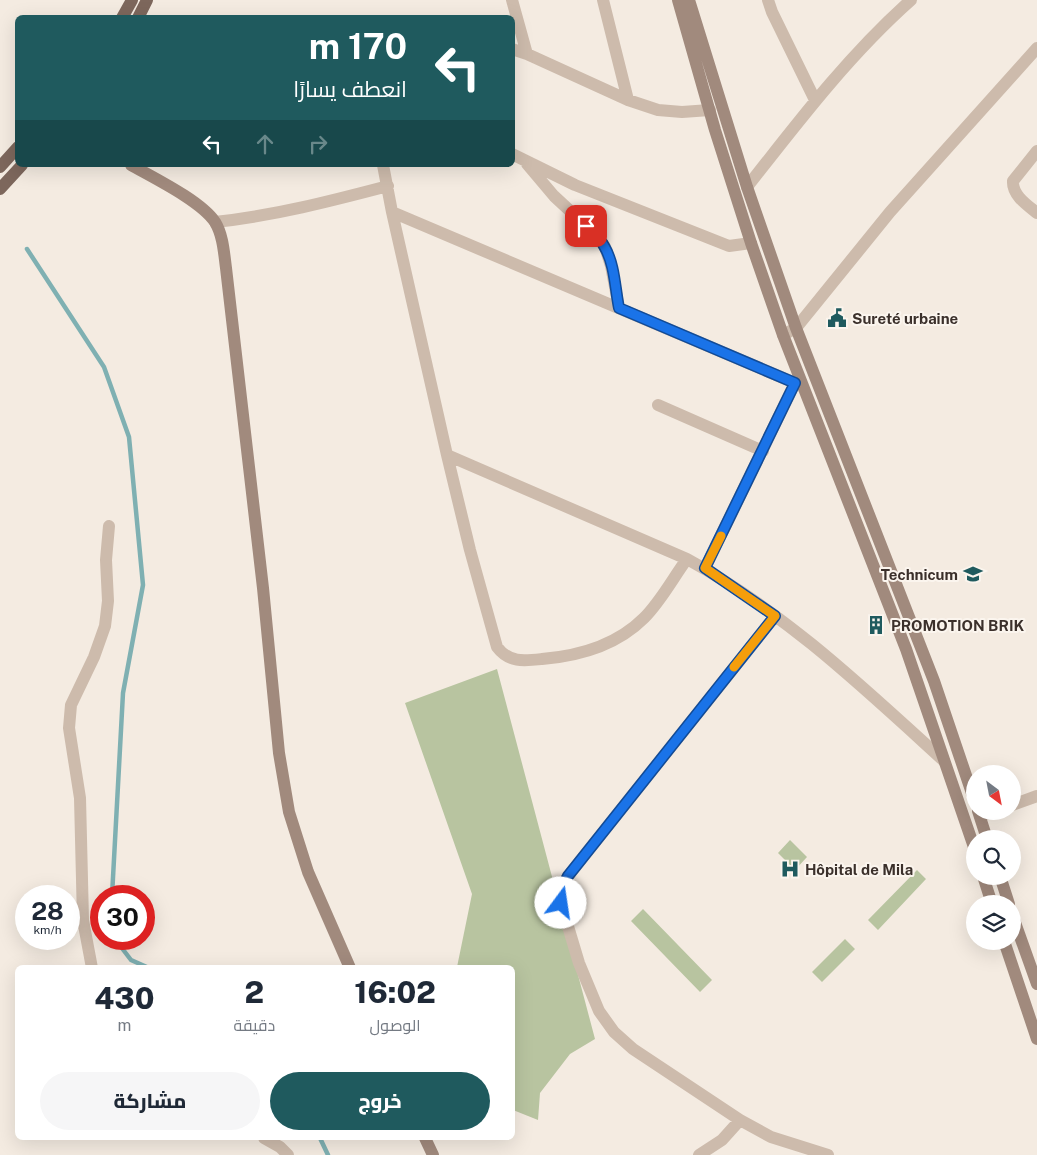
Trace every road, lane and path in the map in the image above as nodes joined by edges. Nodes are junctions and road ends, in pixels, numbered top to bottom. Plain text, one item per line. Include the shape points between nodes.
1 (132, 0) edge
2 (147, 0) edge
3 (512, 0) edge
4 (603, 0) edge
5 (678, 0) edge
6 (689, 0) edge
7 (768, 0) edge
8 (911, 0) edge
9 (124, 15) edge
10 (140, 15) edge
11 (1037, 48) edge
12 (515, 50) edge
13 (527, 54) junction
14 (628, 100) junction
15 (815, 100) junction
16 (710, 110) junction
17 (15, 150) edge
18 (1037, 151) edge
19 (518, 157) edge
20 (0, 167) edge
21 (20, 167) edge
22 (134, 167) edge
23 (383, 167) edge
24 (388, 186) junction
25 (746, 187) junction
26 (0, 189) edge
27 (392, 212) junction
28 (1037, 213) edge
29 (215, 222) junction
30 (752, 244) junction
31 (619, 308) junction
32 (796, 328) junction
33 (783, 335) junction
34 (798, 382) junction
35 (658, 405) dead end
36 (763, 452) junction
37 (446, 455) junction
38 (109, 526) dead end
39 (687, 559) junction
40 (705, 568) junction
41 (775, 616) junction
42 (944, 761) junction
43 (966, 775) edge
44 (1037, 796) edge
45 (1021, 802) edge
46 (968, 830) edge
47 (1021, 939) edge
48 (1007, 950) edge
49 (91, 965) edge
50 (349, 965) edge
51 (1037, 984) edge
52 (1037, 1039) edge
53 (740, 1120) junction
54 (268, 1140) edge
55 (426, 1140) edge
56 (288, 1155) edge
57 (433, 1155) edge
58 (699, 1155) edge
59 (828, 1155) edge

1 - 9 main road
2 - 10 main road
3 - 13 street
4 - 14 street
5 - 16 main road
6 - 25 main road
7 - 15 street
8 - 15 street
11 - 32 street via 890,212
12 - 13 street
13 - 14 street
14 - 16 street via 658,110
15 - 25 street
16 - 30 main road
17 - 20 main road
18 - 28 street via 1013,186 1021,200
19 - 30 street via 575,185 728,246
19 - 31 street via 605,247
21 - 26 main road
22 - 29 main road via 203,209
23 - 24 street
24 - 27 street
24 - 29 street via 330,202
25 - 32 main road
27 - 31 street
27 - 37 street
29 - 50 main road via 226,262 279,753 289,812 308,872
30 - 33 main road
31 - 34 street
32 - 33 street
32 - 43 main road via 931,672
33 - 34 main road
34 - 36 street
34 - 42 main road via 906,649
35 - 36 street
36 - 40 street
37 - 39 street
37 - 39 street via 497,647 513,660 557,658 606,644 626,633 644,618
38 - 49 street via 105,626 71,705 69,728 80,798 83,920
39 - 40 street
40 - 41 street
41 - 42 street via 838,666
41 - 53 street via 568,876 561,890 561,903 579,963 599,1011 614,1032 633,1049
42 - 46 main road
44 - 45 street
47 - 51 main road
48 - 52 main road
53 - 58 street via 722,1140
53 - 59 street via 771,1137
54 - 56 street
55 - 57 main road

